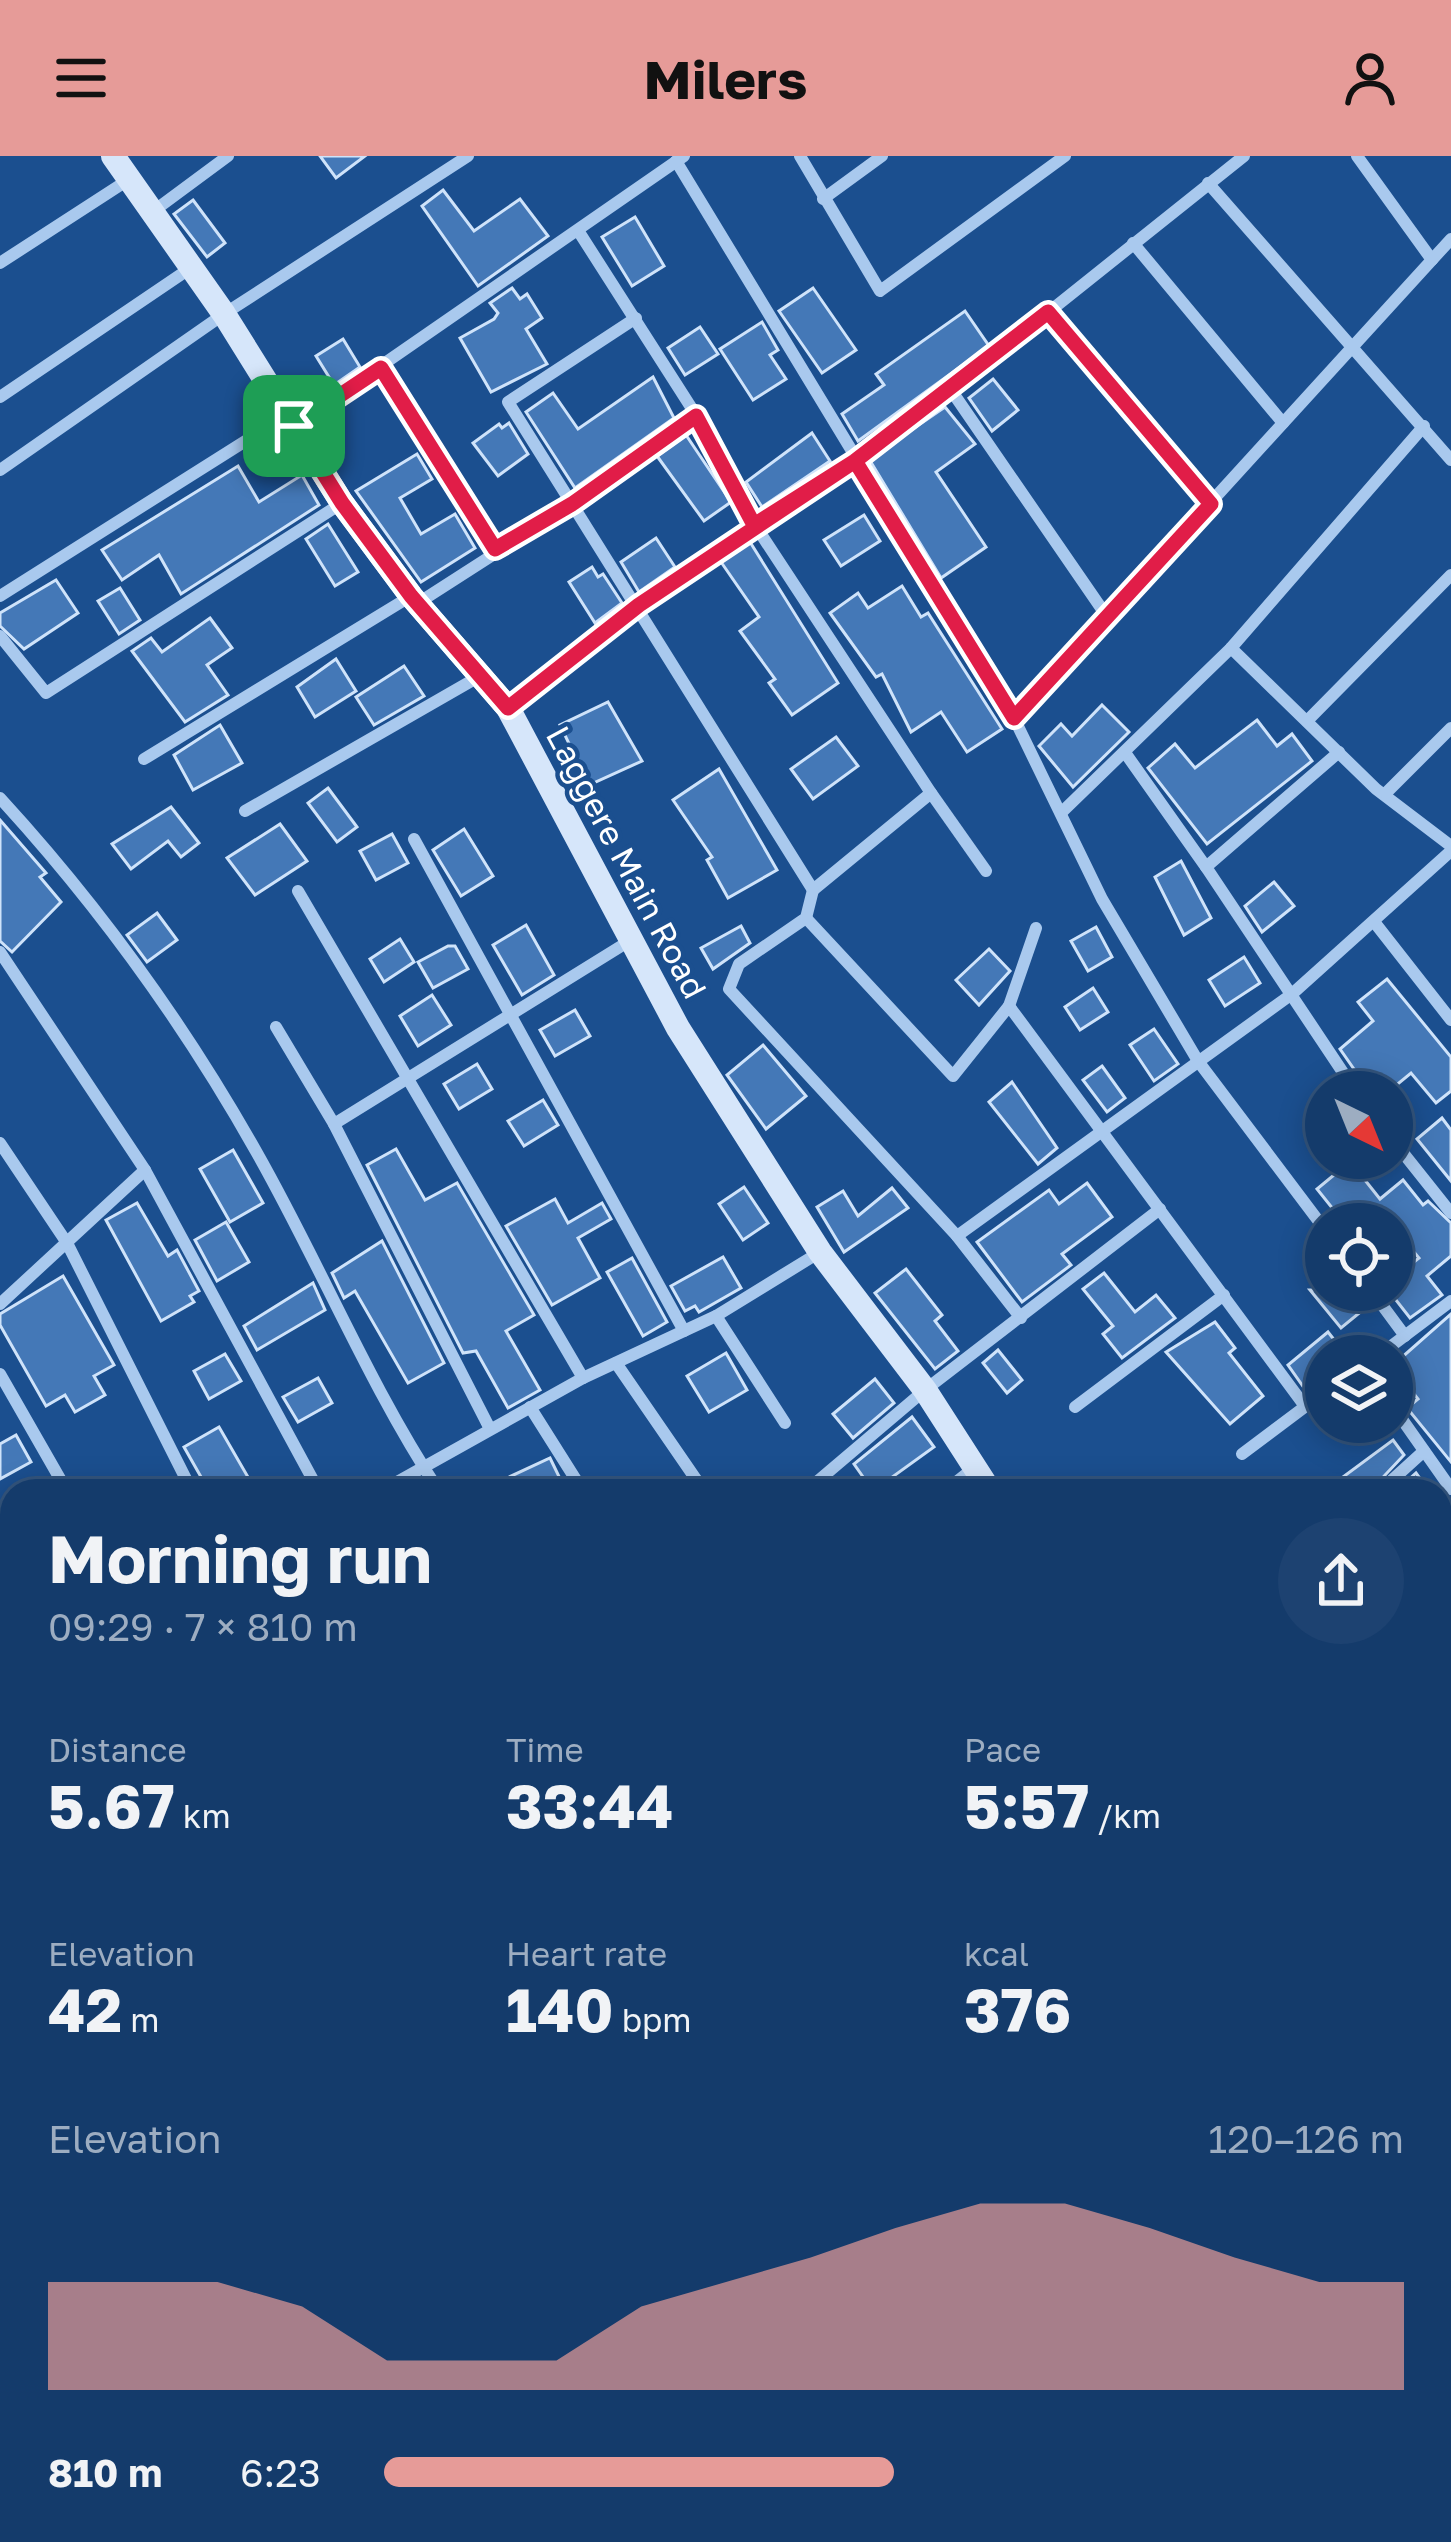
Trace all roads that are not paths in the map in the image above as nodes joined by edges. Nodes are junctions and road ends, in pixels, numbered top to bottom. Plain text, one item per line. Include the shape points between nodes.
1 (113, 156) edge
2 (228, 156) edge
3 (468, 156) edge
4 (800, 156) edge
5 (881, 156) edge
6 (1065, 156) edge
7 (1244, 156) edge
8 (1357, 156) edge
9 (680, 159) edge
10 (128, 180) junction
11 (1208, 184) junction
12 (824, 199) junction
13 (155, 210) junction
14 (579, 232) junction
15 (1451, 239) edge
16 (1133, 243) junction
17 (1432, 260) junction
18 (0, 263) edge
19 (193, 266) junction
20 (1048, 312) junction
21 (224, 314) junction
22 (636, 318) junction
23 (1352, 344) junction
24 (381, 368) junction
25 (951, 390) junction
26 (0, 397) edge
27 (696, 416) junction
28 (290, 421) junction
29 (1282, 423) junction
30 (1424, 426) junction
31 (1451, 460) edge
32 (855, 461) junction
33 (0, 470) edge
34 (342, 503) junction
35 (572, 504) junction
36 (1211, 504) junction
37 (754, 525) junction
38 (495, 549) junction
39 (1451, 574) edge
40 (0, 596) edge
41 (414, 600) junction
42 (639, 605) junction
43 (1108, 618) junction
44 (0, 636) edge
45 (1231, 648) junction
46 (482, 675) junction
47 (508, 708) junction
48 (1014, 718) junction
49 (1306, 721) junction
50 (1451, 728) edge
51 (1339, 752) junction
52 (1126, 754) junction
53 (144, 759) dead end
54 (1386, 793) junction
55 (931, 794) junction
56 (0, 798) edge
57 (1063, 811) junction
58 (245, 812) dead end
59 (414, 839) dead end
60 (1451, 848) edge
61 (1206, 867) junction
62 (986, 871) dead end
63 (813, 890) junction
64 (298, 891) dead end
65 (806, 918) junction
66 (1375, 923) junction
67 (1036, 928) dead end
68 (631, 940) junction
69 (0, 952) edge
70 (1292, 994) junction
71 (1009, 1006) junction
72 (511, 1017) junction
73 (1451, 1021) edge
74 (276, 1027) dead end
75 (1198, 1061) junction
76 (1342, 1071) edge
77 (408, 1083) junction
78 (334, 1124) junction
79 (1102, 1131) junction
80 (0, 1143) edge
81 (1413, 1165) edge
82 (145, 1170) junction
83 (1305, 1203) edge
84 (1160, 1209) junction
85 (1451, 1214) edge
86 (957, 1236) junction
87 (67, 1243) junction
88 (820, 1252) junction
89 (1224, 1295) junction
90 (1451, 1301) edge
91 (0, 1304) edge
92 (716, 1316) junction
93 (1021, 1318) junction
94 (684, 1331) junction
95 (1406, 1335) edge
96 (616, 1363) junction
97 (0, 1375) edge
98 (583, 1378) junction
99 (925, 1390) junction
100 (1304, 1405) joint
101 (530, 1407) junction
102 (1075, 1407) dead end
103 (785, 1423) dead end
104 (489, 1427) junction
105 (1413, 1435) edge
106 (1424, 1451) junction
107 (1241, 1454) dead end
108 (424, 1468) junction
109 (974, 1468) junction
110 (60, 1479) edge
111 (186, 1479) edge
112 (312, 1479) edge
113 (403, 1479) edge
114 (431, 1479) edge
115 (575, 1479) edge
116 (696, 1479) edge
117 (820, 1479) edge
118 (960, 1479) edge
119 (982, 1479) edge
120 (1393, 1479) edge
121 (1444, 1479) edge

1 - 10 street, Laggere Main Road
2 - 13 street
3 - 21 street
4 - 12 street
5 - 12 street
6 - 12 street via 880,291
7 - 11 street
8 - 17 street
9 - 14 street
9 - 32 street
10 - 13 street, Laggere Main Road
10 - 18 street
11 - 16 street
11 - 23 street
13 - 19 street, Laggere Main Road
14 - 22 street
14 - 24 street
15 - 17 street
16 - 20 street
16 - 29 street
17 - 23 street
19 - 21 street, Laggere Main Road
19 - 26 street
20 - 25 street
20 - 36 street
21 - 28 street, Laggere Main Road
21 - 33 street
22 - 27 street
22 - 35 street via 508,402
23 - 29 street
23 - 30 street
24 - 28 street
24 - 38 street
25 - 32 street
25 - 43 street
27 - 35 street
27 - 37 street
28 - 34 street, Laggere Main Road
28 - 40 street
29 - 36 street
30 - 31 street
30 - 45 street
32 - 37 street
32 - 48 street
34 - 41 street, Laggere Main Road
34 - 44 street via 46,693
35 - 38 street
35 - 42 street
36 - 43 street
37 - 42 street
37 - 55 street
38 - 41 street
39 - 49 street
41 - 46 street, Laggere Main Road
41 - 53 street
42 - 47 street
42 - 63 street
43 - 48 street
45 - 49 street
45 - 52 street
46 - 47 street, Laggere Main Road
46 - 58 street
47 - 68 street, Laggere Main Road
48 - 57 street
49 - 51 street
50 - 54 street
51 - 54 street
51 - 61 street
52 - 57 street
52 - 61 street
54 - 60 street
55 - 62 street
55 - 63 street
56 - 108 street via 103,916 207,1071
57 - 75 street via 1102,899
59 - 72 street
60 - 66 street
61 - 70 street
63 - 65 street
64 - 77 street
65 - 71 street via 953,1076
65 - 86 street via 739,964 729,989
66 - 70 street
66 - 73 street
67 - 71 street
68 - 72 street
68 - 88 street, Laggere Main Road
69 - 82 street
70 - 75 street
70 - 76 street
71 - 79 street
72 - 77 street
72 - 94 street
74 - 78 street
75 - 79 street
75 - 83 street
77 - 78 street
77 - 98 street
78 - 104 street
79 - 84 street
79 - 86 street
80 - 87 street
81 - 85 street
82 - 87 street
82 - 112 street
84 - 89 street
84 - 93 street
86 - 93 street
87 - 91 street
87 - 111 street
88 - 92 street
88 - 99 street, Laggere Main Road
89 - 100 street
89 - 102 street
90 - 95 street
92 - 94 street
92 - 103 street
93 - 99 street
94 - 96 street
96 - 98 street
96 - 116 street
97 - 110 street
98 - 101 street
99 - 109 street, Laggere Main Road
99 - 117 street
100 - 107 street
101 - 104 street
101 - 115 street
104 - 108 street
105 - 106 street
106 - 120 street
106 - 121 street
108 - 113 street
108 - 114 street
109 - 118 street
109 - 119 street, Laggere Main Road

